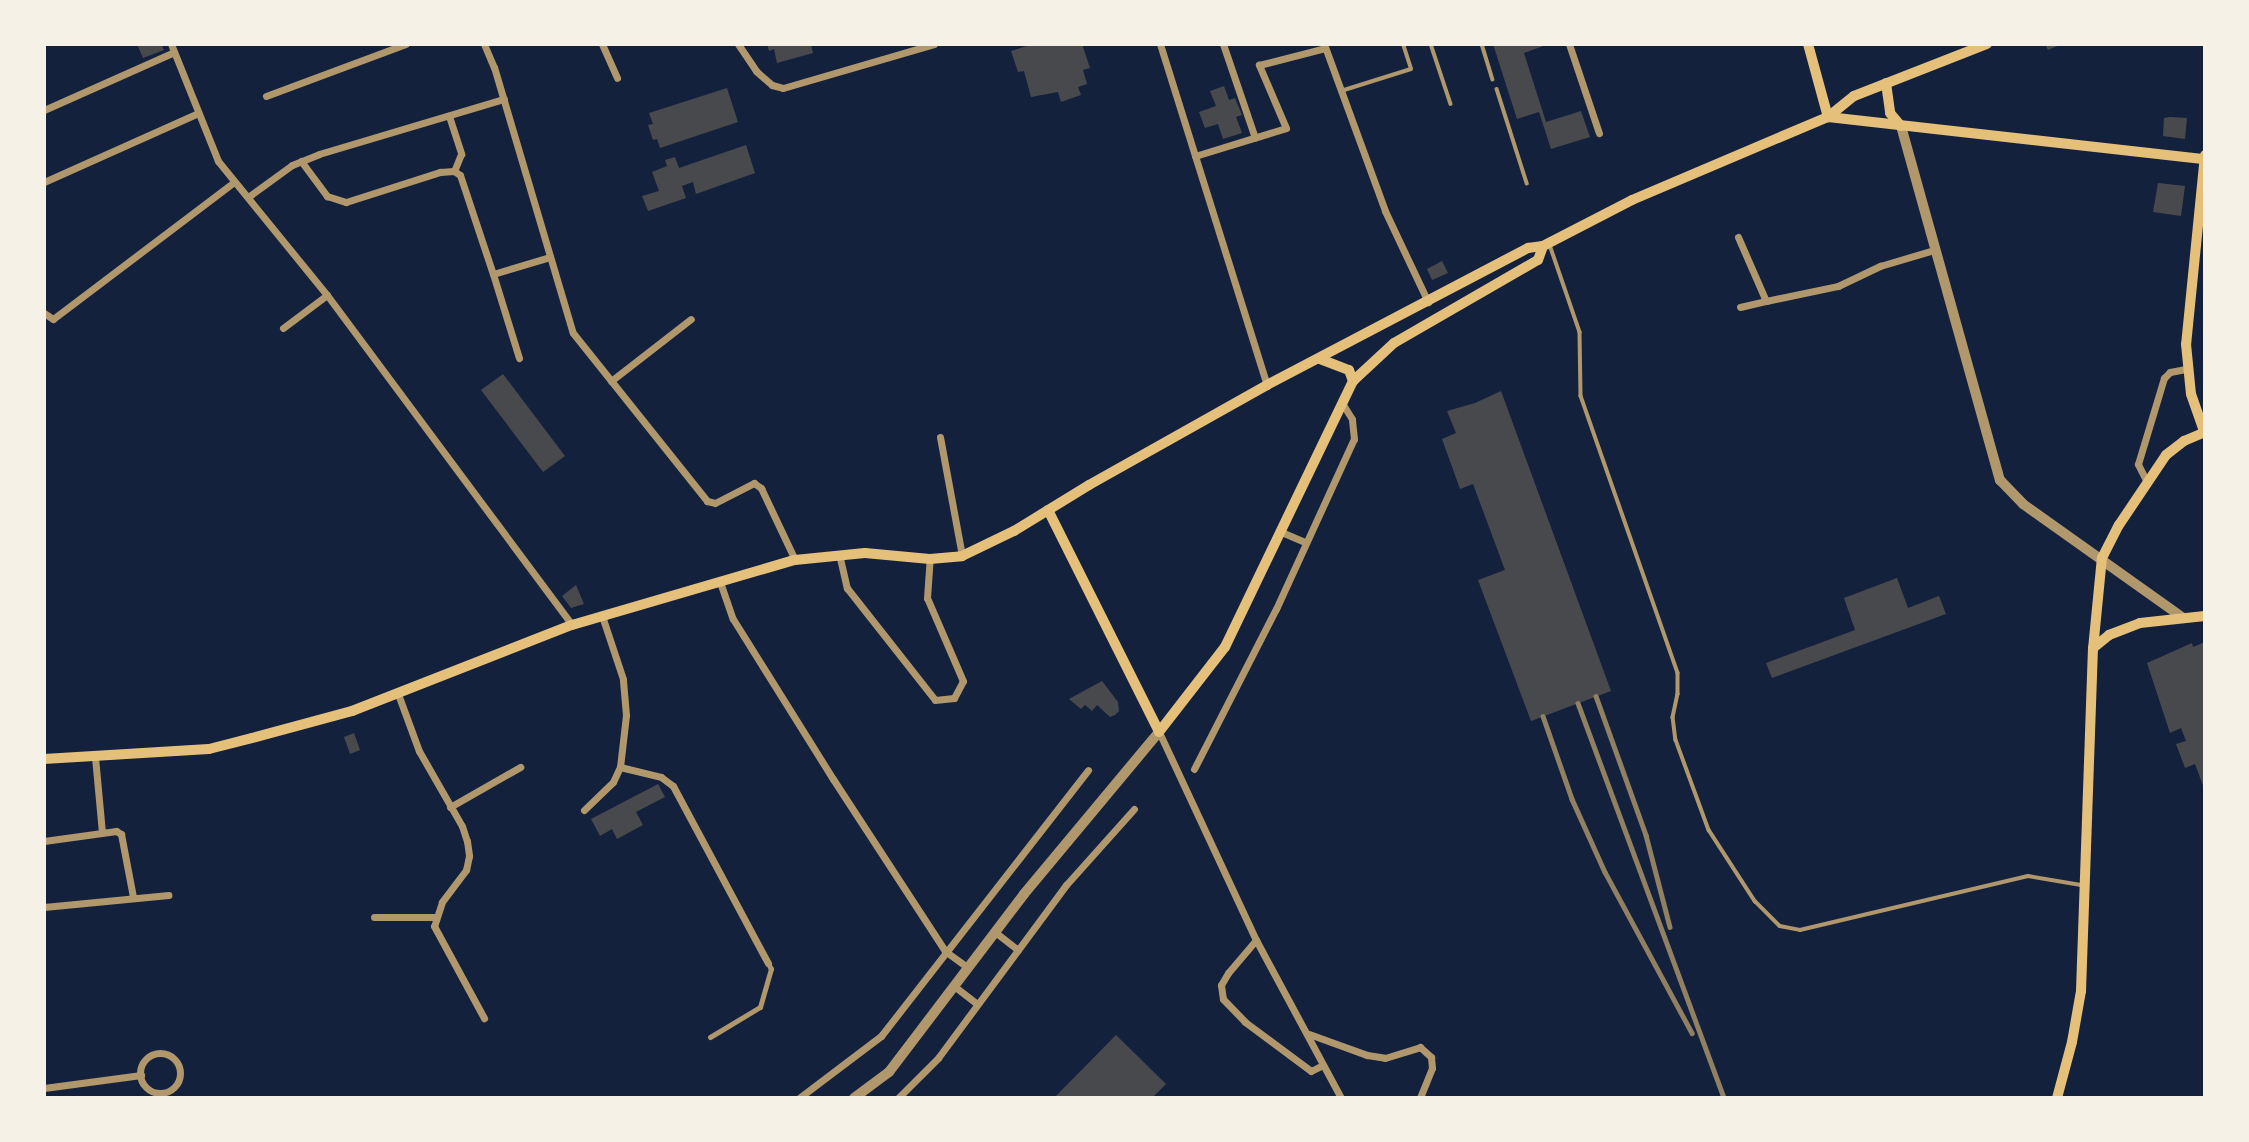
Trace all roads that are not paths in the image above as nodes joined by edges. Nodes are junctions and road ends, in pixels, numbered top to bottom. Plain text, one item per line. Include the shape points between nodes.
1 (171, 44) edge
2 (406, 44) edge
3 (484, 44) edge
4 (601, 44) edge
5 (738, 44) edge
6 (934, 44) edge
7 (1160, 44) edge
8 (1223, 44) edge
9 (1403, 44) edge
10 (1431, 44) edge
11 (1482, 44) edge
12 (1569, 44) edge
13 (1808, 44) edge
14 (1987, 44) edge
15 (913, 46) edge
16 (1324, 46) edge
17 (174, 52) junction
18 (617, 78) dead end
19 (1493, 79) dead end
20 (1886, 83) junction
21 (1497, 89) dead end
22 (1340, 91) junction
23 (266, 96) dead end
24 (504, 99) junction
25 (1451, 104) dead end
26 (44, 110) edge
27 (198, 113) junction
28 (449, 116) junction
29 (1828, 117) junction
30 (1901, 126) junction
31 (1599, 133) dead end
32 (1255, 138) junction
33 (2205, 152) edge
34 (1195, 156) junction
35 (2205, 159) edge
36 (301, 161) junction
37 (454, 171) junction
38 (44, 182) edge
39 (234, 182) junction
40 (1527, 183) dead end
41 (248, 197) junction
42 (1738, 237) dead end
43 (1546, 245) junction
44 (1934, 250) junction
45 (550, 257) junction
46 (494, 274) junction
47 (327, 295) junction
48 (1766, 301) junction
49 (1428, 302) junction
50 (1740, 307) dead end
51 (44, 313) edge
52 (691, 319) dead end
53 (283, 328) dead end
54 (519, 358) dead end
55 (1320, 359) junction
56 (2186, 369) junction
57 (611, 381) junction
58 (1353, 382) junction
59 (1267, 385) junction
60 (1342, 403) junction
61 (2205, 432) edge
62 (940, 437) dead end
63 (2147, 482) junction
64 (1048, 510) junction
65 (1279, 531) junction
66 (1305, 542) junction
67 (839, 554) junction
68 (962, 556) junction
69 (2102, 558) junction
70 (930, 559) junction
71 (795, 560) junction
72 (720, 582) junction
73 (601, 616) junction
74 (2205, 616) edge
75 (2182, 617) junction
76 (572, 625) junction
77 (2093, 649) junction
78 (398, 694) junction
79 (1159, 732) junction
80 (95, 757) junction
81 (44, 759) edge
82 (520, 767) dead end
83 (620, 767) junction
84 (1194, 769) dead end
85 (1088, 770) dead end
86 (450, 807) junction
87 (584, 810) dead end
88 (1133, 810) dead end
89 (103, 832) junction
90 (44, 841) edge
91 (2082, 885) junction
92 (168, 895) dead end
93 (133, 897) junction
94 (44, 907) edge
95 (435, 916) junction
96 (374, 917) dead end
97 (995, 932) junction
98 (1256, 940) junction
99 (1018, 950) junction
100 (945, 951) junction
101 (768, 963) joint
102 (967, 967) junction
103 (954, 986) junction
104 (977, 1004) junction
105 (484, 1018) dead end
106 (1308, 1033) junction
107 (710, 1037) dead end
108 (1323, 1065) junction
109 (141, 1075) junction
110 (44, 1088) edge
111 (799, 1098) edge
112 (854, 1098) edge
113 (898, 1098) edge
114 (1341, 1098) edge
115 (1420, 1098) edge
116 (2057, 1098) edge

1 - 17 street
2 - 23 street
3 - 24 street
4 - 18 street
5 - 15 street via 756,71 783,88
6 - 15 street
7 - 34 street
8 - 32 street
9 - 22 lane via 1410,69
10 - 25 lane
11 - 19 lane
12 - 31 street
13 - 29 main road
14 - 20 main road
16 - 22 street
16 - 32 street via 1259,65 1286,128
17 - 26 street
17 - 27 street
20 - 29 main road via 1844,102
20 - 30 main road via 1890,113
21 - 40 lane
22 - 49 street via 1385,211
24 - 28 street
24 - 45 street
27 - 38 street
27 - 39 street via 218,161
28 - 36 street
28 - 37 street via 461,154
29 - 30 main road
29 - 43 main road via 1654,191
30 - 35 main road
30 - 44 street
32 - 34 street
33 - 35 main road
34 - 59 street
35 - 56 main road
36 - 37 street via 327,196 346,202
36 - 41 street
37 - 46 street via 460,175
39 - 41 street
39 - 51 street via 53,319
41 - 47 street
42 - 48 street
43 - 49 main road via 1528,247
43 - 58 main road via 1538,260 1394,343
43 - 91 lane via 1580,332 1581,396 1678,673 1673,717 1676,740 1709,830 1755,901 1770,918 1792,930 2028,876
44 - 48 street via 1880,266 1838,286
44 - 69 street via 2000,480 2023,504
45 - 46 street
45 - 57 street via 573,333
46 - 54 street
47 - 53 street
47 - 76 street
48 - 50 street
49 - 55 main road
52 - 57 street
55 - 58 main road via 1349,370
55 - 59 main road
56 - 61 main road
56 - 63 street via 2164,378 2138,464
57 - 71 street via 707,500 715,503 754,483 761,488
58 - 60 main road
59 - 64 main road
60 - 65 main road
60 - 66 street via 1352,419 1354,439
61 - 63 main road via 2166,455
62 - 68 street
63 - 69 main road
64 - 68 main road
64 - 79 main road
65 - 66 street
65 - 79 main road via 1224,647
66 - 84 street
67 - 70 main road
67 - 70 street via 847,588 935,699 954,698 963,681 927,598
67 - 71 main road
68 - 70 main road
69 - 75 street
69 - 77 main road
71 - 72 main road
72 - 73 main road
72 - 100 street via 733,619
73 - 76 main road
73 - 83 street via 623,679 626,715
74 - 75 main road
75 - 77 main road via 2140,623 2109,635
76 - 78 main road
77 - 91 main road
78 - 80 main road via 209,749
78 - 86 street via 419,751
79 - 97 street
79 - 98 street
80 - 81 main road
80 - 89 street
82 - 86 street
83 - 87 street via 613,782
83 - 101 street via 661,777 673,786
85 - 100 street
86 - 95 street via 467,841 468,863
88 - 99 street via 1066,885
89 - 90 street
89 - 93 street via 116,831 124,840
91 - 116 main road via 2081,991
92 - 93 street
93 - 94 street
95 - 96 street
95 - 105 street via 436,933
97 - 99 street
97 - 102 street
98 - 106 street
98 - 108 street via 1228,974 1222,985 1223,999 1294,1060 1311,1071
99 - 104 street
100 - 102 street
100 - 111 street via 881,1036
101 - 107 street via 771,969 760,1007
102 - 103 street
103 - 104 street
103 - 112 street via 889,1072
104 - 113 street via 938,1058
106 - 108 street
106 - 115 street via 1385,1058 1420,1047 1431,1057 1432,1068
108 - 114 street
109 - 109 street via 144,1063 159,1053 175,1060 180,1074 173,1088 162,1093 150,1090
109 - 110 street

